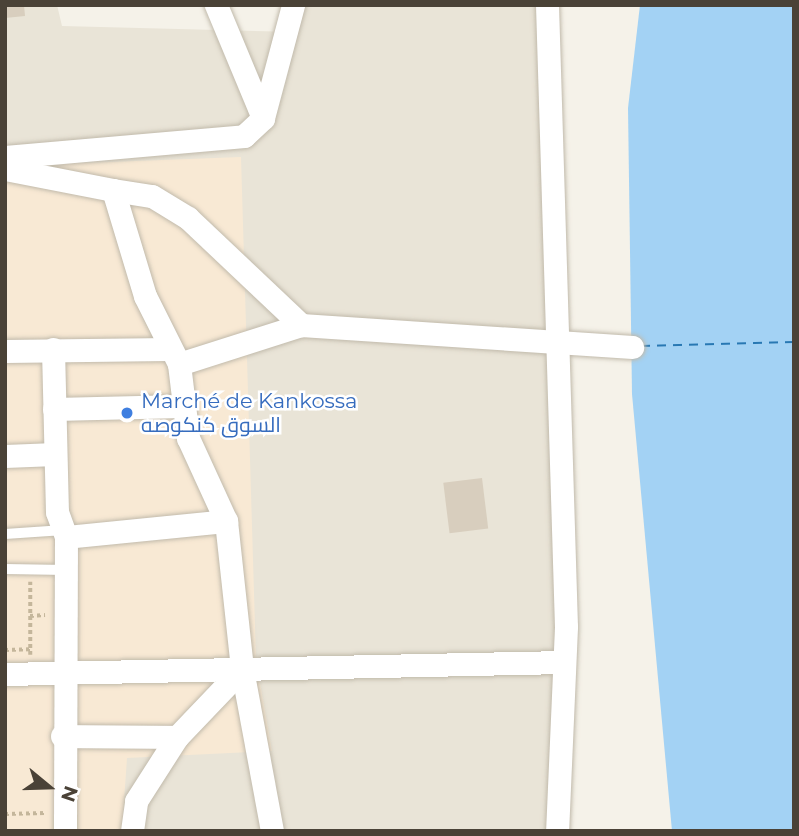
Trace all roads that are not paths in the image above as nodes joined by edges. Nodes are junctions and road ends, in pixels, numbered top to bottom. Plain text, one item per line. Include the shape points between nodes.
1 (216, 5) edge
2 (293, 5) edge
3 (547, 5) edge
4 (263, 118) junction
5 (5, 157) edge
6 (5, 169) edge
7 (113, 190) junction
8 (302, 325) junction
9 (554, 341) junction
10 (632, 346) dead end
11 (53, 349) junction
12 (5, 351) edge
13 (174, 356) junction
14 (182, 406) junction
15 (54, 409) junction
16 (55, 454) junction
17 (5, 456) edge
18 (226, 520) junction
19 (65, 533) junction
20 (5, 534) edge
21 (5, 569) edge
22 (67, 570) junction
23 (562, 662) junction
24 (242, 669) junction
25 (65, 670) junction
26 (5, 674) edge
27 (62, 736) junction
28 (177, 737) junction
29 (65, 821) edge
30 (131, 831) edge
31 (272, 831) edge
32 (557, 831) edge

1 - 4 street
2 - 4 street
3 - 9 street
4 - 5 street via 255,129 230,141
6 - 7 street
7 - 8 street via 152,196 188,218
7 - 13 street via 145,296
8 - 9 street
8 - 13 street
9 - 10 street
9 - 23 street
11 - 12 street
11 - 13 street
11 - 15 street
13 - 14 street
14 - 15 street
14 - 18 street via 188,438
15 - 16 street
16 - 17 street
16 - 19 street via 57,512
18 - 19 street
18 - 24 street
19 - 20 lane
19 - 22 street
21 - 22 lane
22 - 25 street
23 - 24 street
23 - 32 street
24 - 25 street
24 - 28 street
24 - 31 street
25 - 26 street via 30,661
25 - 27 street
27 - 28 street
27 - 29 street
28 - 30 street via 136,801

